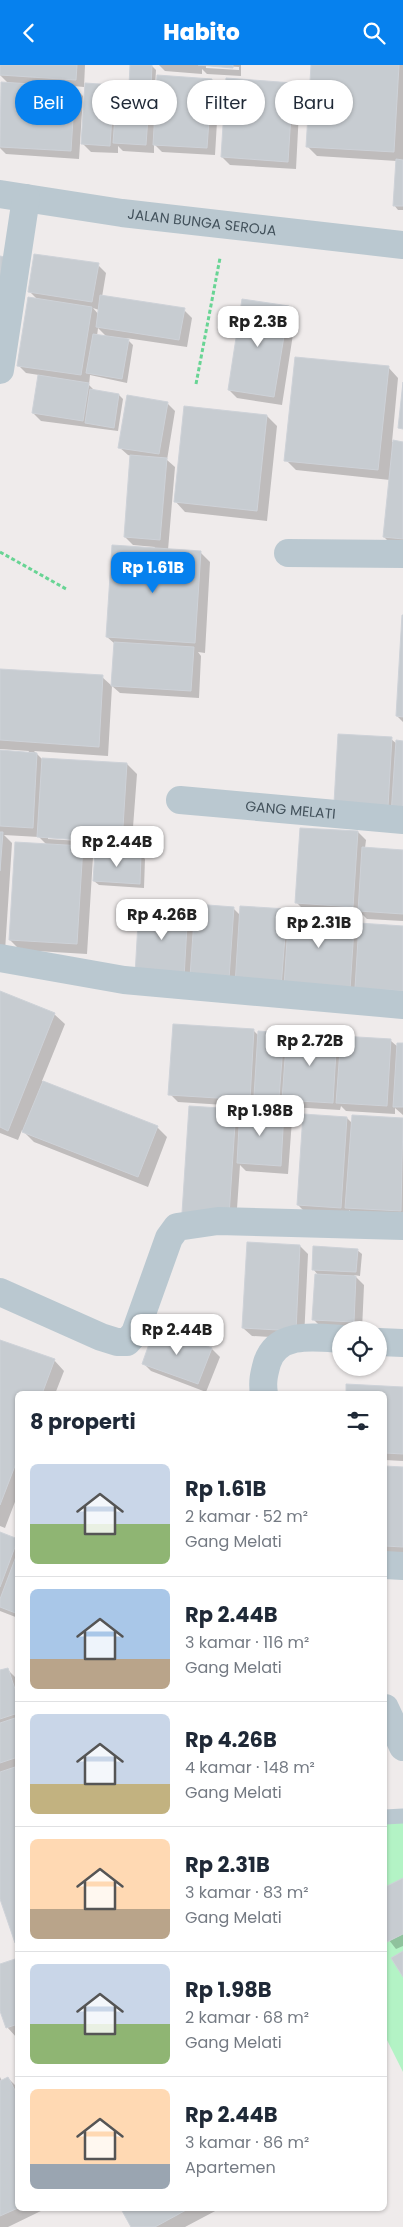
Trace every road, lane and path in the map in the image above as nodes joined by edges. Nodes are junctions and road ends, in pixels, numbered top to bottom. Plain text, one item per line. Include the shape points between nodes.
1 (0, 194) edge
2 (26, 198) junction
3 (226, 226) junction
4 (403, 245) edge
5 (0, 370) edge
6 (196, 384) dead end
7 (0, 552) edge
8 (288, 553) dead end
9 (403, 554) edge
10 (68, 590) dead end
11 (180, 799) dead end
12 (403, 820) edge
13 (0, 958) edge
14 (403, 1005) edge
15 (403, 1226) edge
16 (0, 1292) edge
17 (332, 1338) edge
18 (387, 1342) edge
19 (403, 1343) edge
20 (263, 1391) edge
21 (387, 1565) edge
22 (403, 1566) edge
23 (387, 1712) edge
24 (403, 1747) edge
25 (403, 1816) edge
26 (387, 1817) edge

1 - 2 street, JALAN BUNGA SEROJA
2 - 3 street, JALAN BUNGA SEROJA
2 - 5 street
3 - 4 street, JALAN BUNGA SEROJA
3 - 6 path
7 - 10 path
8 - 9 street
11 - 12 street, GANG MELATI
13 - 14 street via 124,980
15 - 16 street via 218,1221 177,1227 135,1333 127,1342 101,1337
17 - 20 street via 309,1337 279,1345 265,1371
18 - 19 street
21 - 22 street
23 - 24 street
25 - 26 lane

